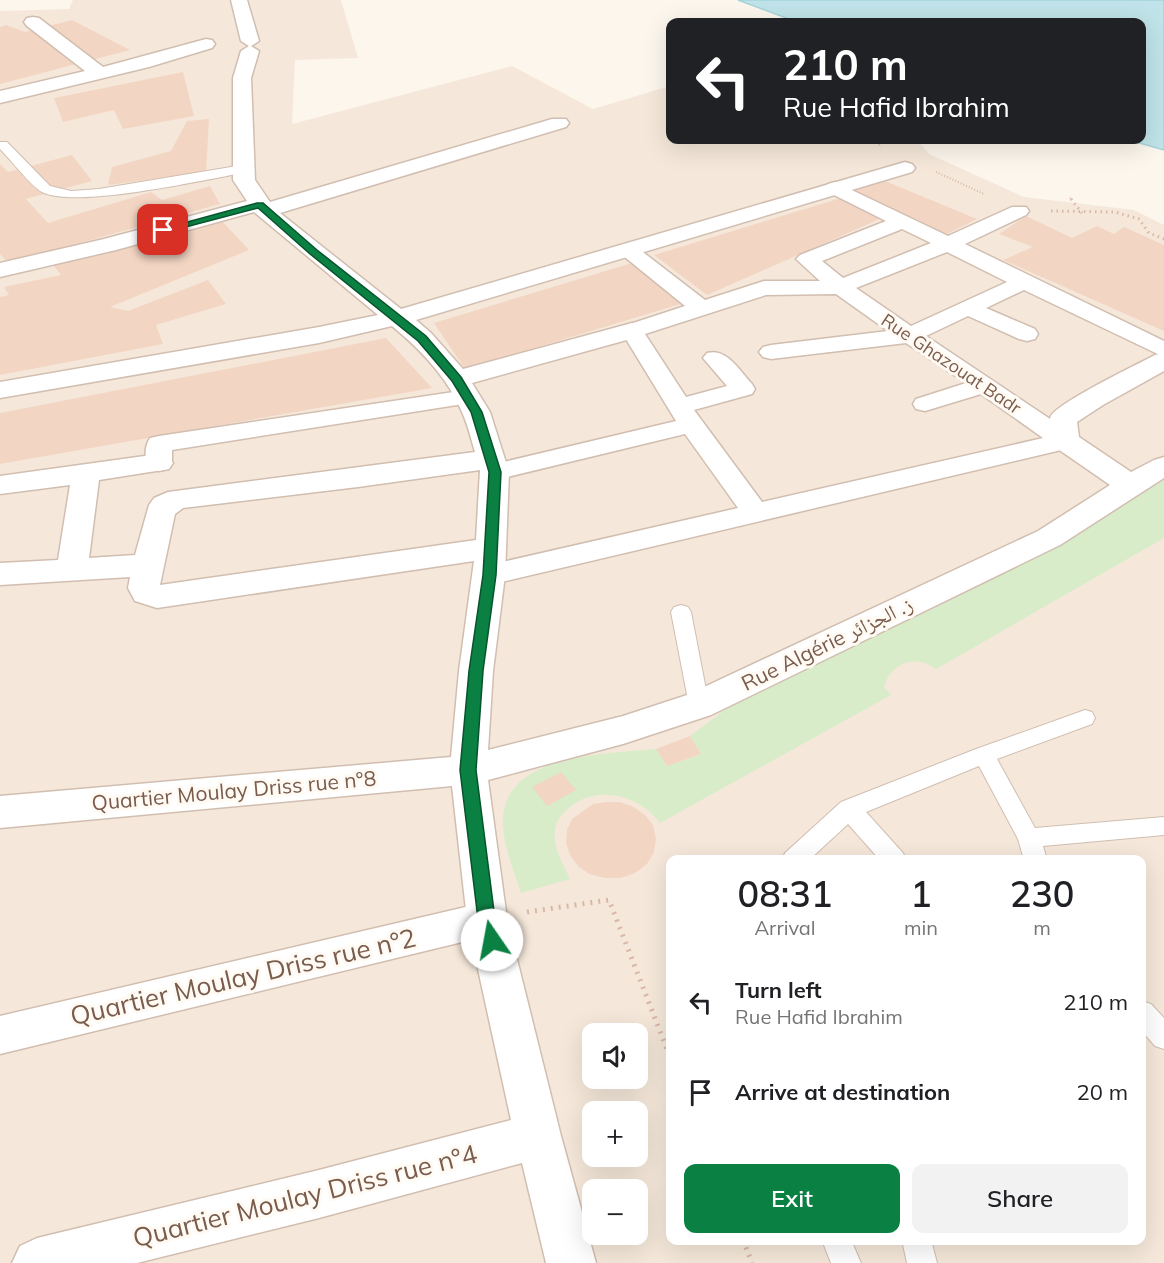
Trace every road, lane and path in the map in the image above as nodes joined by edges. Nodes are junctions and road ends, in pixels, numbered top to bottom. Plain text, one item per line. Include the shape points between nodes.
1 (239, 0) edge
2 (242, 18) junction
3 (33, 22) dead end
4 (250, 46) junction
5 (221, 54) junction
6 (100, 74) junction
7 (1, 96) edge
8 (559, 123) dead end
9 (3, 145) dead end
10 (905, 168) dead end
11 (243, 169) junction
12 (835, 189) junction
13 (1070, 198) dead end
14 (262, 208) junction
15 (1019, 211) dead end
16 (1083, 214) dead end
17 (903, 221) junction
18 (950, 243) junction
19 (628, 250) junction
20 (0, 270) edge
21 (1022, 283) junction
22 (838, 287) junction
23 (701, 308) junction
24 (967, 308) junction
25 (397, 318) junction
26 (632, 331) junction
27 (1027, 334) dead end
28 (907, 336) junction
29 (1164, 350) edge
30 (771, 352) dead end
31 (715, 358) dead end
32 (1164, 361) edge
33 (985, 385) junction
34 (462, 388) junction
35 (0, 390) edge
36 (926, 404) dead end
37 (685, 416) junction
38 (1065, 441) junction
39 (159, 463) joint
40 (493, 466) junction
41 (1164, 466) edge
42 (86, 473) junction
43 (0, 485) edge
44 (1130, 485) junction
45 (755, 512) junction
46 (490, 561) junction
47 (148, 565) junction
48 (72, 571) junction
49 (0, 574) edge
50 (681, 612) dead end
51 (699, 705) junction
52 (1085, 718) dead end
53 (984, 755) junction
54 (468, 770) junction
55 (849, 809) junction
56 (0, 812) edge
57 (1164, 826) edge
58 (1029, 838) junction
59 (798, 855) edge
60 (890, 855) edge
61 (1034, 855) edge
62 (487, 919) junction
63 (1146, 1017) edge
64 (0, 1035) edge
65 (1164, 1037) edge
66 (666, 1047) edge
67 (538, 1136) junction
68 (745, 1245) edge
69 (838, 1245) edge
70 (917, 1245) edge
71 (37, 1263) edge
72 (571, 1263) edge
73 (752, 1263) edge
74 (846, 1263) edge
75 (922, 1263) edge

1 - 2 street
2 - 4 street
2 - 5 street
3 - 6 street
4 - 5 street
4 - 5 street
5 - 6 street via 143,63
5 - 11 street
6 - 7 street
8 - 14 street
9 - 11 lane via 46,189 71,195
10 - 12 street
11 - 14 street via 244,180
12 - 17 street
12 - 19 street
13 - 16 path
14 - 20 street
14 - 25 street
15 - 18 street
17 - 18 street
17 - 22 street, Rue Ghazouat Badr via 807,259
18 - 21 street
18 - 22 street
19 - 23 street
19 - 25 street
21 - 24 street
21 - 29 street
22 - 23 street via 764,288
22 - 28 street, Rue Ghazouat Badr
23 - 26 street
24 - 27 street
24 - 28 street
25 - 34 street via 422,338
25 - 35 street
26 - 34 street
26 - 37 street
28 - 30 street
28 - 33 street, Rue Ghazouat Badr
31 - 37 street via 743,389
32 - 38 street via 1063,419
33 - 36 street
33 - 38 street, Rue Ghazouat Badr
34 - 39 street via 159,444
34 - 40 street via 476,412
37 - 40 street
37 - 45 street
38 - 44 street
38 - 45 street
39 - 42 street
40 - 46 street
40 - 47 street via 178,499 164,505
41 - 44 street, Rue Algérie ز. الجزائر
42 - 43 street
42 - 48 street
44 - 51 street, Rue Algérie ز. الجزائر via 1049,538
45 - 46 street
46 - 47 street via 157,597 144,588
46 - 54 street
47 - 48 street
48 - 49 street
50 - 51 lane
51 - 54 street, Rue Algérie ز. الجزائر via 623,730
52 - 53 lane
53 - 55 lane
53 - 58 lane
54 - 56 street, Quartier Moulay Driss rue n°8
54 - 62 street
55 - 59 lane
55 - 60 lane
57 - 58 lane
58 - 61 lane
62 - 64 street, Quartier Moulay Driss rue n°2
62 - 66 path via 609,900
62 - 67 street
63 - 65 lane
67 - 71 street, Quartier Moulay Driss rue n°4
67 - 72 street
68 - 73 path
69 - 74 lane
70 - 75 lane

